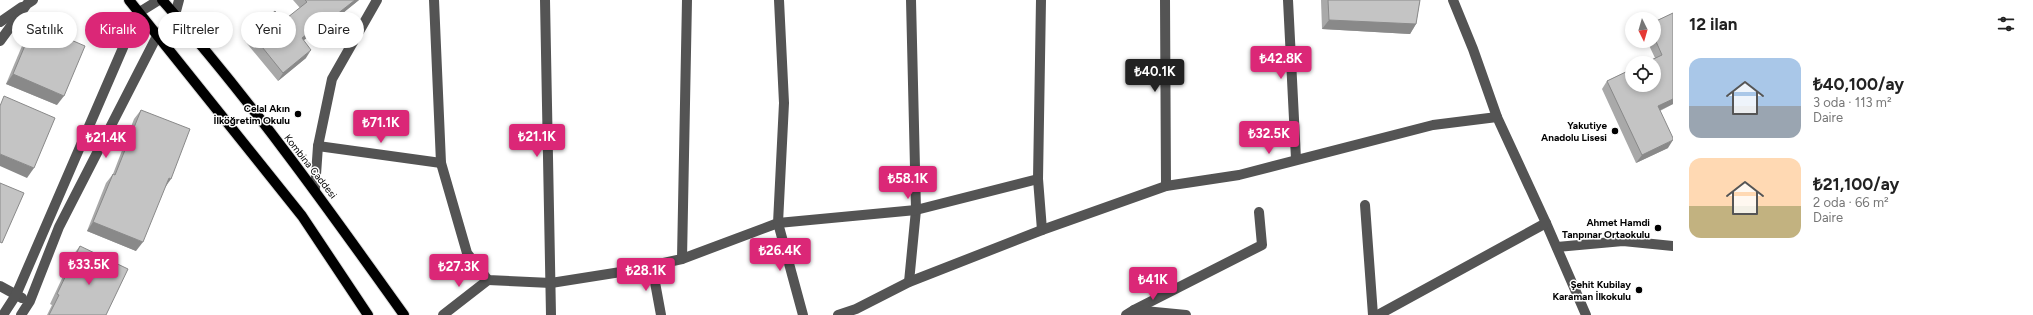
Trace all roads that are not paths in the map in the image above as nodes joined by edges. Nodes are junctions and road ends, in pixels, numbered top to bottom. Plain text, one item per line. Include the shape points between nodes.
1 (129, 0) edge
2 (159, 0) edge
3 (162, 0) edge
4 (179, 0) edge
5 (377, 0) edge
6 (434, 0) edge
7 (545, 0) edge
8 (687, 0) edge
9 (779, 0) edge
10 (911, 0) edge
11 (1041, 0) edge
12 (1165, 0) edge
13 (1288, 0) edge
14 (1453, 0) edge
15 (30, 2) edge
16 (137, 12) edge
17 (140, 12) edge
18 (172, 12) edge
19 (176, 12) edge
20 (0, 22) edge
21 (150, 28) edge
22 (157, 36) junction
23 (0, 41) edge
24 (123, 48) edge
25 (202, 48) edge
26 (1497, 118) junction
27 (318, 146) junction
28 (1296, 159) junction
29 (441, 163) junction
30 (1038, 180) junction
31 (1166, 186) junction
32 (315, 189) junction
33 (1365, 205) dead end
34 (916, 210) junction
35 (1259, 212) dead end
36 (778, 223) junction
37 (1546, 223) junction
38 (1042, 230) junction
39 (1673, 246) edge
40 (1557, 247) junction
41 (682, 259) junction
42 (652, 266) junction
43 (488, 280) junction
44 (909, 282) junction
45 (551, 283) junction
46 (0, 286) edge
47 (16, 295) junction
48 (30, 302) junction
49 (1130, 313) edge
50 (2, 315) edge
51 (21, 315) edge
52 (368, 315) edge
53 (404, 315) edge
54 (443, 315) edge
55 (551, 315) edge
56 (661, 315) edge
57 (803, 315) edge
58 (838, 315) edge
59 (1186, 315) edge
60 (1373, 315) edge
61 (1378, 315) edge
62 (1586, 315) edge

1 - 16 main road
2 - 17 street
3 - 18 main road, Kombina Caddesi
4 - 19 street
5 - 27 street via 332,78
6 - 29 street
7 - 45 street
8 - 41 street
9 - 36 street via 784,103
10 - 34 street
11 - 30 street
12 - 31 street
13 - 28 street
14 - 26 street
15 - 20 street
15 - 23 street
21 - 22 main road
22 - 48 street via 59,227
22 - 52 main road via 302,216
24 - 47 street
25 - 32 main road, Kombina Caddesi
26 - 28 street via 1434,125
26 - 37 street
27 - 29 street
27 - 32 street
28 - 31 street via 1239,174
29 - 43 street via 468,253
30 - 34 street
30 - 38 street
31 - 38 street
32 - 53 main road, Kombina Caddesi
33 - 60 street
34 - 36 street
34 - 44 street
35 - 49 street via 1262,246
36 - 41 street
36 - 57 street
37 - 40 street
37 - 61 street
38 - 44 street
39 - 40 street via 1623,241
40 - 62 street
41 - 42 street
42 - 45 street
42 - 56 street
43 - 45 street
43 - 54 street
44 - 58 street via 856,309
45 - 55 street
46 - 47 street
47 - 48 street
47 - 50 street
48 - 51 street
49 - 59 street

